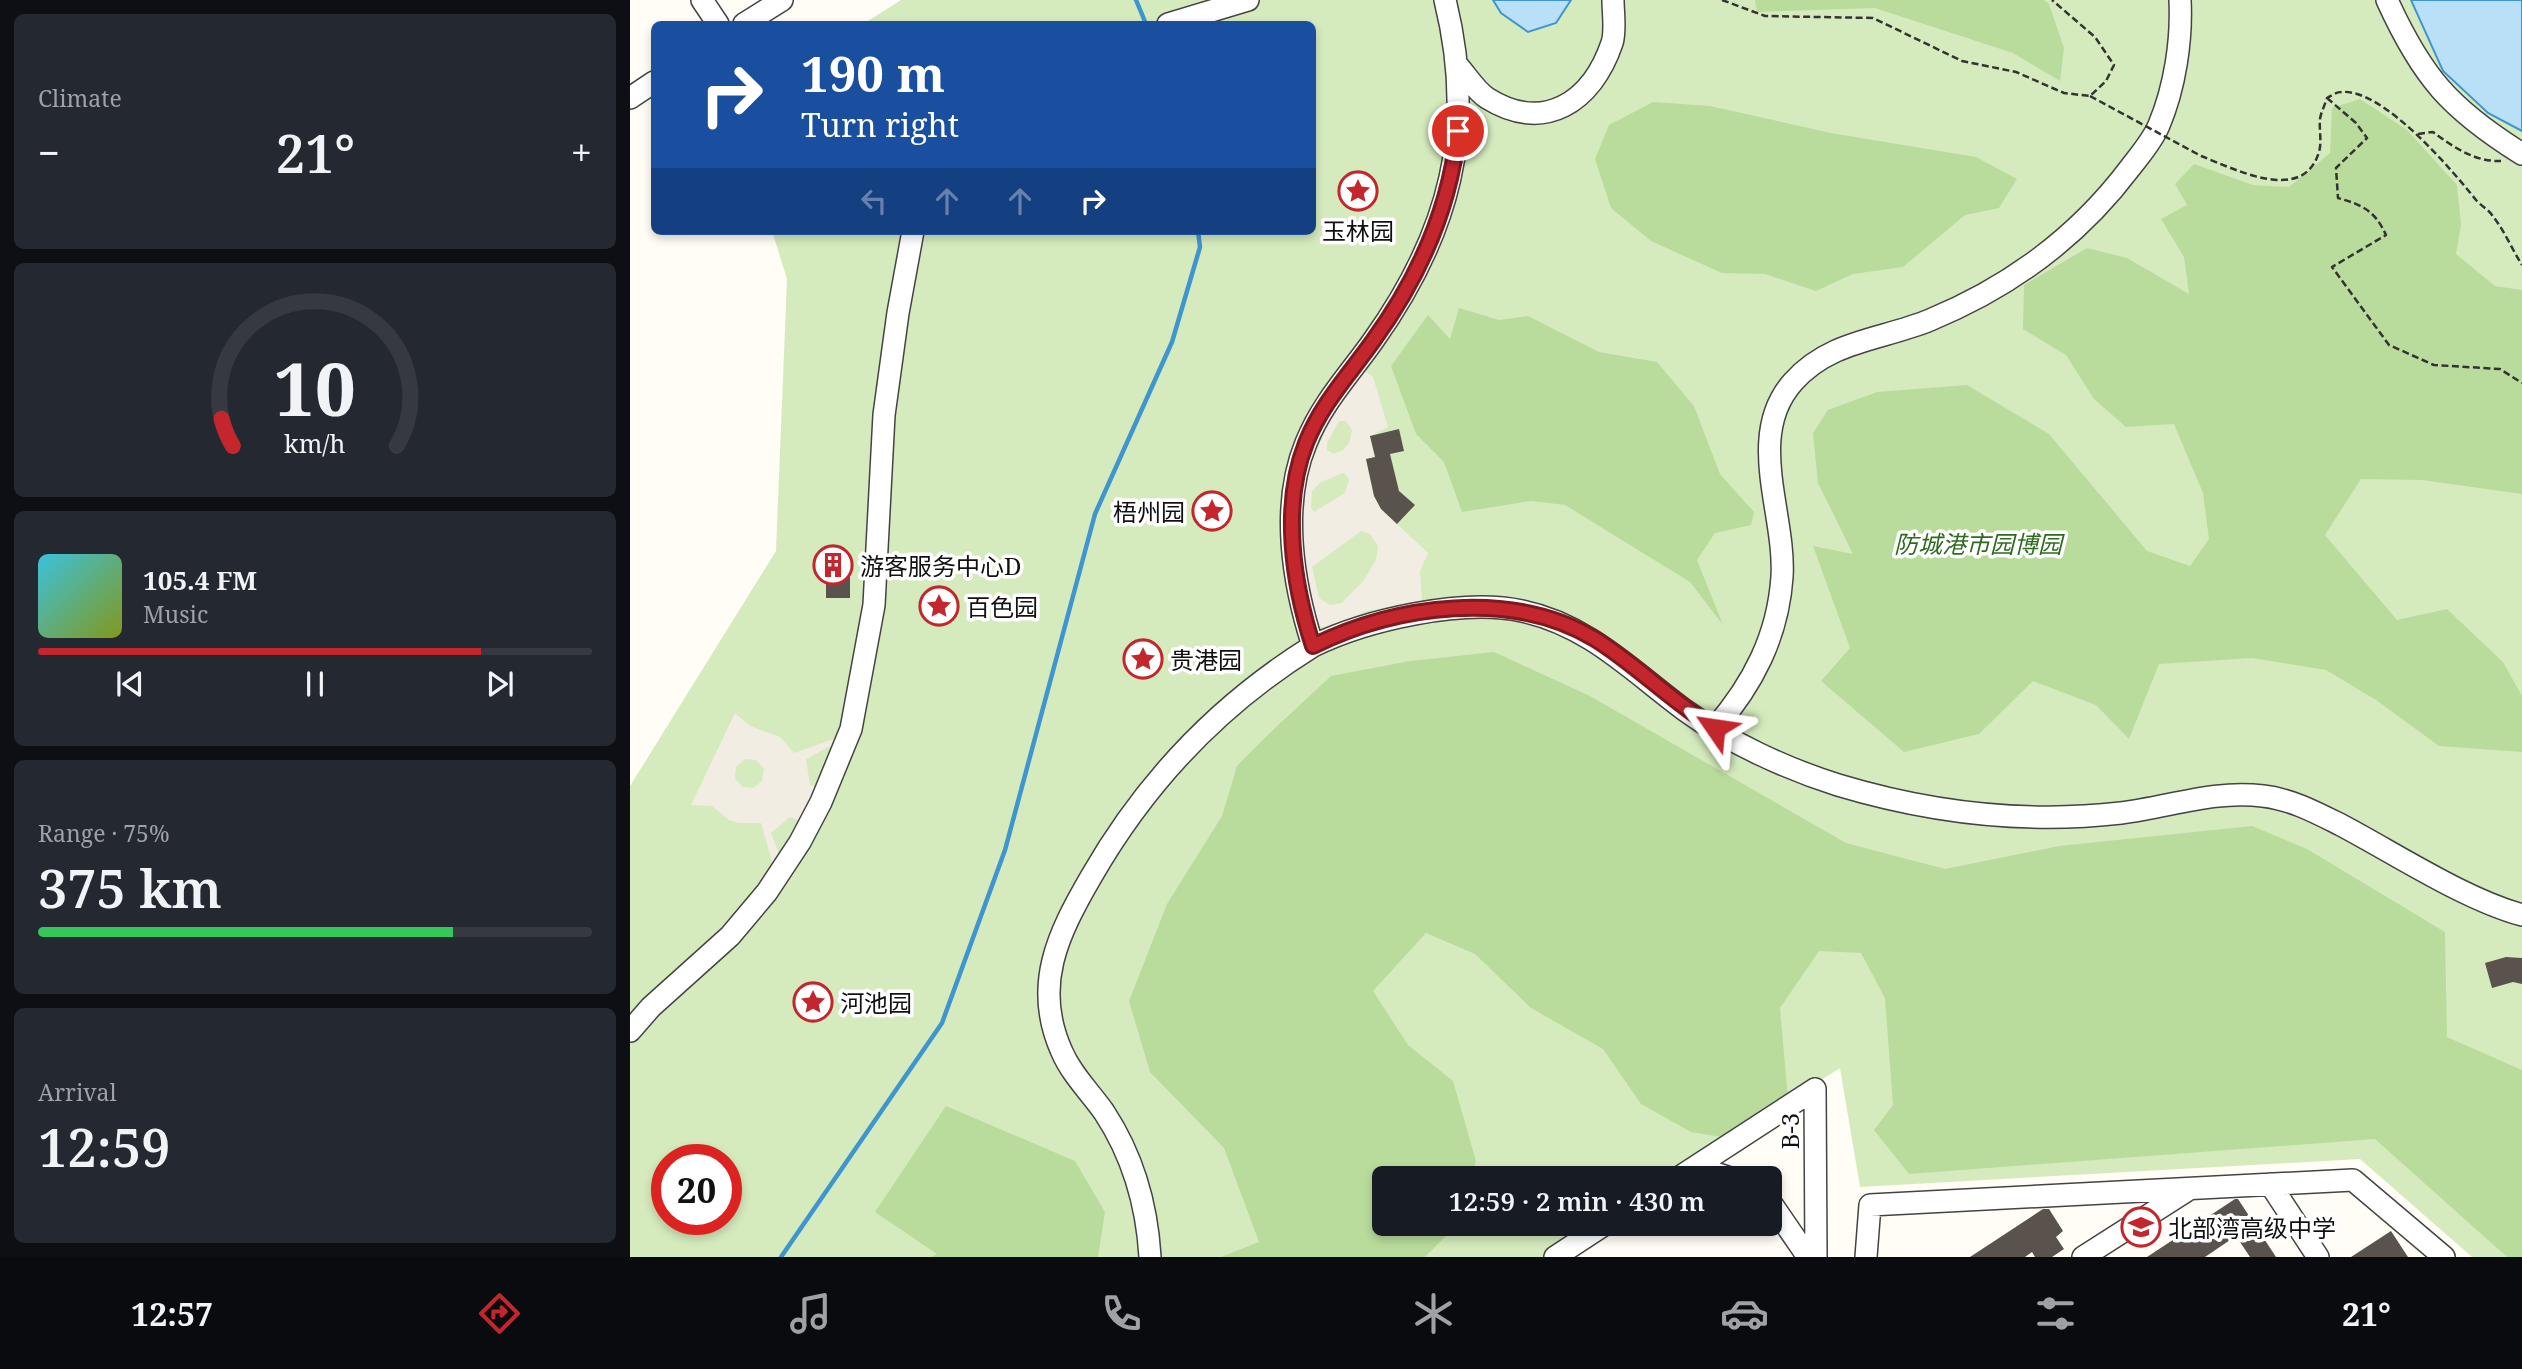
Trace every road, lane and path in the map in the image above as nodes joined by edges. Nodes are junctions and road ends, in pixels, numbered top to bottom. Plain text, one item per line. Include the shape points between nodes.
1 (702, 0) edge
2 (782, 0) edge
3 (1248, 0) edge
4 (1445, 0) edge
5 (1613, 0) edge
6 (1722, 0) edge
7 (2052, 0) edge
8 (2180, 0) edge
9 (2387, 0) edge
10 (716, 21) edge
11 (749, 21) edge
12 (1182, 21) edge
13 (1458, 66) junction
14 (651, 84) edge
15 (2090, 96) junction
16 (630, 98) edge
17 (2326, 99) junction
18 (2418, 134) junction
19 (2522, 154) edge
20 (2474, 157) dead end
21 (913, 235) edge
22 (2522, 265) edge
23 (2522, 383) edge
24 (1313, 646) junction
25 (1715, 728) junction
26 (2522, 915) edge
27 (630, 1031) edge
28 (1697, 1166) edge
29 (2270, 1184) junction
30 (2190, 1188) junction
31 (1782, 1219) edge
32 (1587, 1236) edge
33 (1150, 1257) edge
34 (1555, 1257) edge
35 (1808, 1257) edge
36 (1815, 1257) edge
37 (1866, 1257) edge
38 (2083, 1257) edge
39 (2318, 1257) edge
40 (2444, 1257) edge

1 - 10 street
2 - 11 street
3 - 12 street
4 - 13 street
5 - 13 street via 1613,41 1593,85 1558,111 1523,115 1485,97
6 - 15 path via 1765,16 1873,18 1962,61 2016,72 2063,93
7 - 15 path via 2095,37 2114,65
8 - 25 street via 2175,66 2159,126 2126,173 2080,224 2033,265 1980,297 1915,326 1847,344 1814,362 1791,384 1770,436 1769,459 1782,531 1779,603 1756,674
9 - 19 street via 2421,66 2444,95
13 - 24 street via 1456,154 1435,231 1397,304 1323,407 1305,444 1294,488 1294,571
14 - 16 street
15 - 17 path, bridge via 2202,156 2254,176 2287,182 2309,169 2319,151
17 - 18 path via 2340,92 2357,94
17 - 23 path via 2367,138 2336,168 2338,198 2364,205 2378,218 2386,235 2332,267 2389,345 2434,365 2500,369
18 - 20 path via 2433,132
18 - 22 path via 2493,216
21 - 27 street via 884,415 874,605 851,729 821,802 767,892 730,936
24 - 25 street via 1341,632 1413,614 1519,610 1570,626 1596,640
24 - 33 street via 1218,715 1162,772 1110,844 1067,917 1054,952 1048,986 1061,1051 1122,1140 1142,1196
25 - 26 street via 1807,774 1891,800 1956,813 2057,817 2125,812 2226,793 2279,799 2321,815 2477,898
28 - 36 street, B-3 via 1815,1089
29 - 30 street
29 - 39 street
29 - 40 street via 2353,1180
30 - 37 street via 1870,1205
30 - 38 street
31 - 35 street
32 - 34 street

